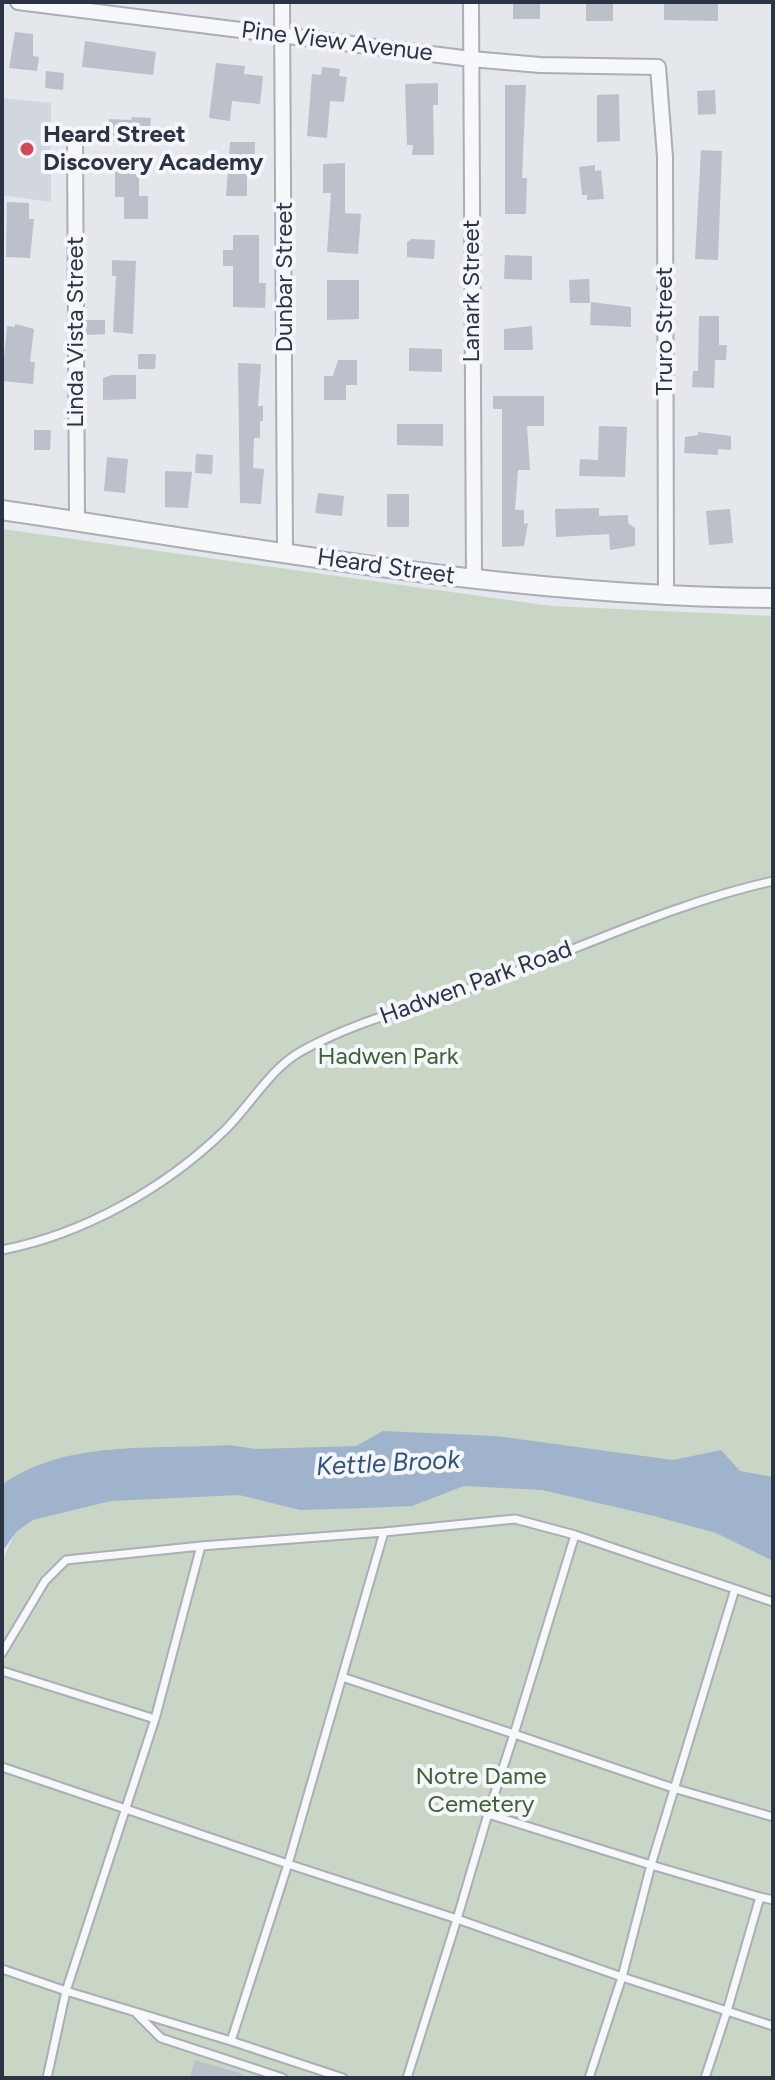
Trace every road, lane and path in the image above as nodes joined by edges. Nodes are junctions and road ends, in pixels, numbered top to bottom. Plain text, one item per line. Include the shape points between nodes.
1 (18, 2) edge
2 (282, 2) edge
3 (471, 2) edge
4 (283, 36) junction
5 (471, 59) junction
6 (658, 67) joint
7 (75, 142) dead end
8 (2, 510) edge
9 (77, 521) junction
10 (285, 552) junction
11 (474, 579) junction
12 (666, 597) junction
13 (773, 598) edge
14 (773, 881) edge
15 (2, 1250) edge
16 (384, 1532) junction
17 (575, 1535) junction
18 (201, 1546) junction
19 (735, 1589) junction
20 (773, 1602) edge
21 (2, 1653) edge
22 (2, 1671) edge
23 (342, 1677) junction
24 (155, 1719) junction
25 (514, 1734) junction
26 (2, 1767) edge
27 (673, 1788) junction
28 (126, 1808) junction
29 (488, 1814) junction
30 (773, 1817) edge
31 (288, 1864) junction
32 (651, 1865) junction
33 (760, 1897) junction
34 (773, 1900) edge
35 (457, 1919) junction
36 (2, 1969) edge
37 (622, 1977) junction
38 (66, 1991) junction
39 (727, 2011) junction
40 (136, 2012) junction
41 (773, 2026) edge
42 (231, 2041) junction
43 (326, 2072) junction
44 (47, 2078) edge
45 (283, 2078) edge
46 (314, 2078) edge
47 (343, 2078) edge
48 (407, 2078) edge
49 (589, 2078) edge
50 (705, 2078) edge

1 - 4 street, Pine View Avenue
2 - 4 street, Dunbar Street
3 - 5 street, Lanark Street
4 - 5 street, Pine View Avenue
4 - 10 street, Dunbar Street
5 - 6 street, Pine View Avenue
5 - 11 street, Lanark Street
6 - 12 street, Truro Street via 665,157
7 - 9 street, Linda Vista Street
8 - 9 street, Heard Street
9 - 10 street, Heard Street
10 - 11 street, Heard Street
11 - 12 street, Heard Street
12 - 13 street, Heard Street
14 - 15 lane, Hadwen Park Road via 730,890 329,1037 296,1054 223,1132 149,1190 56,1235
16 - 17 lane via 515,1519
16 - 18 lane
16 - 23 lane
17 - 19 lane
17 - 25 lane
18 - 21 lane via 66,1560 45,1581
18 - 24 lane
19 - 20 lane
19 - 27 lane
22 - 24 lane
23 - 25 lane
23 - 31 lane
24 - 28 lane
25 - 27 lane
25 - 29 lane
26 - 28 lane
27 - 30 lane
27 - 32 lane
28 - 31 lane
28 - 38 lane
29 - 32 lane
29 - 35 lane
31 - 35 lane
31 - 42 lane
32 - 33 lane
32 - 37 lane
33 - 34 lane
33 - 39 lane
35 - 37 lane
35 - 48 lane
36 - 38 lane
37 - 39 lane
37 - 49 lane
38 - 40 lane
38 - 44 lane
39 - 41 lane
39 - 50 lane
40 - 42 lane
40 - 45 lane via 161,2038
42 - 43 lane
43 - 46 lane
43 - 47 lane

